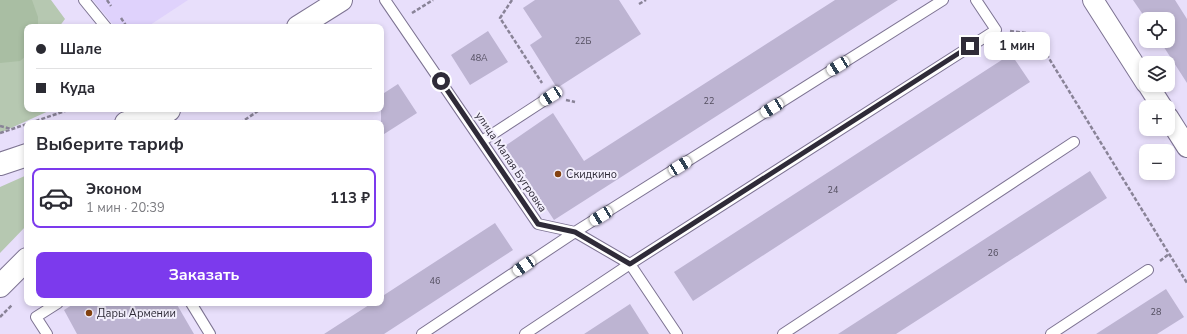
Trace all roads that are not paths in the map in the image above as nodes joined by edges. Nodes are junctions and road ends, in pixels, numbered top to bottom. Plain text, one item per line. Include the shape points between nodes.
1 (84, 0) edge
2 (341, 0) edge
3 (385, 0) edge
4 (943, 0) edge
5 (976, 0) edge
6 (1093, 0) edge
7 (104, 24) edge
8 (303, 24) edge
9 (1139, 72) edge
10 (551, 96) road end
11 (166, 113) edge
12 (138, 120) edge
13 (1175, 128) edge
14 (482, 141) junction
15 (1074, 142) dead end
16 (1187, 146) edge
17 (24, 156) edge
18 (0, 164) edge
19 (575, 232) junction
20 (24, 262) edge
21 (630, 264) junction
22 (1148, 270) dead end
23 (0, 286) edge
24 (53, 306) edge
25 (193, 306) edge
26 (47, 334) edge
27 (210, 334) edge
28 (422, 334) edge
29 (525, 334) edge
30 (677, 334) edge
31 (784, 334) edge
32 (1051, 334) edge

1 - 7 lane
2 - 8 main road
3 - 14 lane, улица Малая Бугровка
4 - 19 lane
5 - 21 lane via 996,30
6 - 9 street
10 - 14 lane
11 - 12 main road
13 - 16 street
14 - 19 lane, улица Малая Бугровка via 538,224
15 - 31 lane
17 - 18 main road
19 - 21 lane, улица Малая Бугровка
19 - 28 lane
20 - 23 main road
21 - 29 lane
21 - 30 lane, улица Малая Бугровка
22 - 32 lane
24 - 26 lane via 36,317
25 - 27 lane

